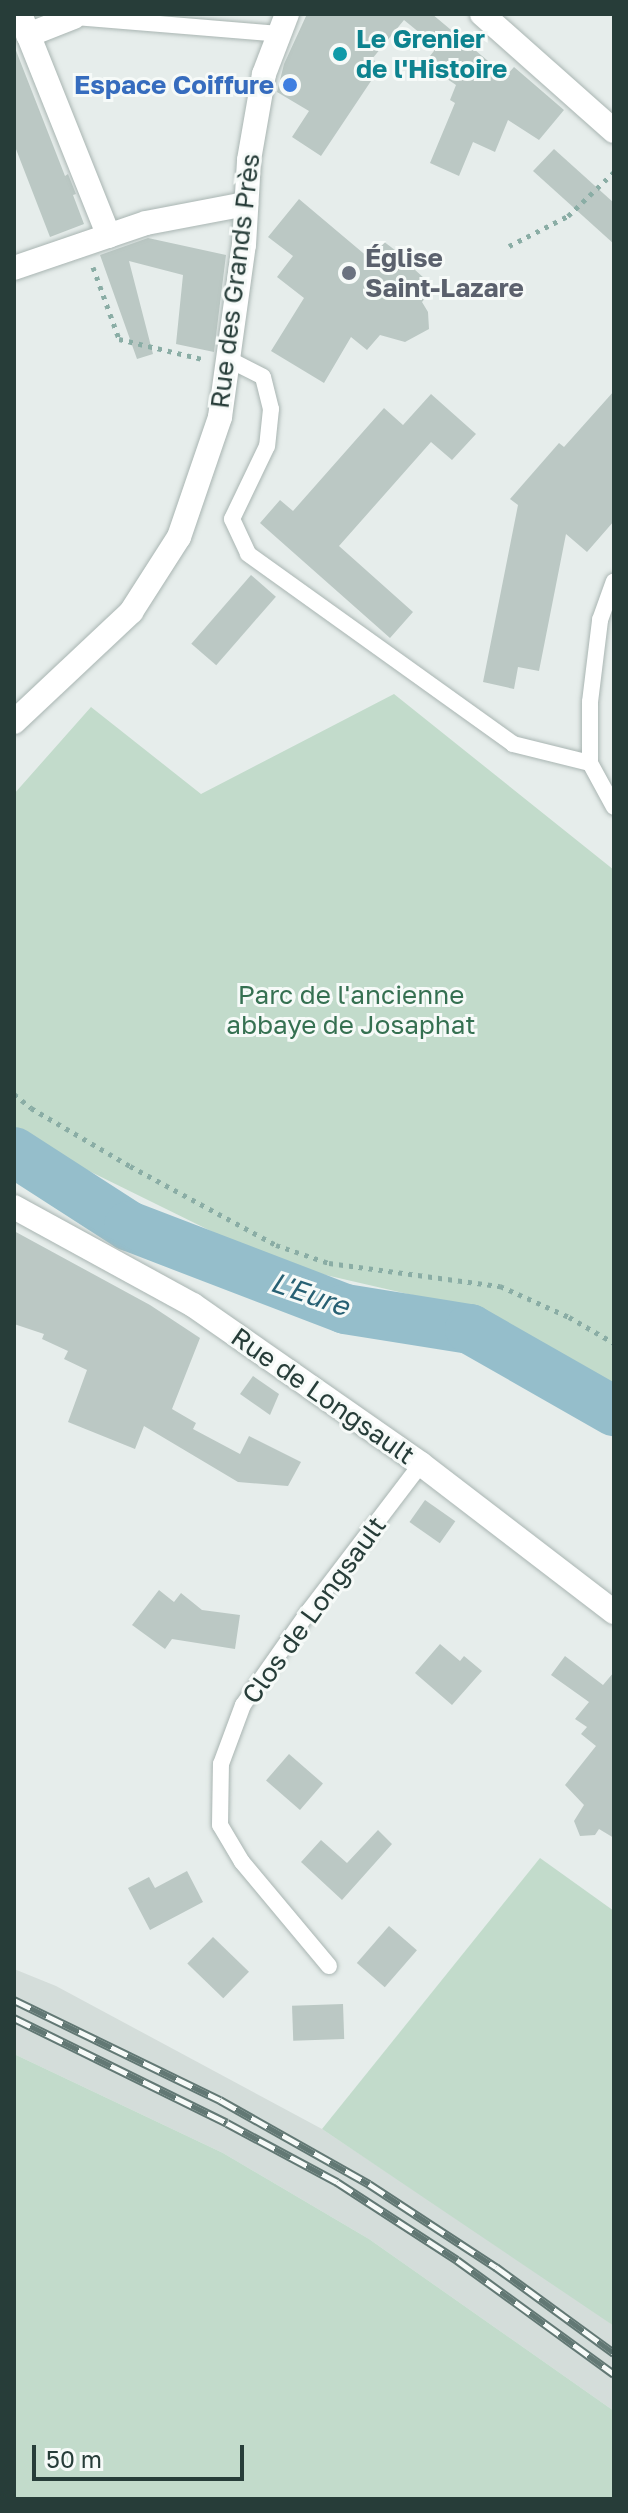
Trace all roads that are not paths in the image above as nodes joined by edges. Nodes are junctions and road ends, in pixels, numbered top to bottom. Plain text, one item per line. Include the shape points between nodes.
1 (482, 14) edge
2 (74, 17) joint
3 (24, 24) edge
4 (283, 24) edge
5 (614, 131) edge
6 (246, 204) junction
7 (109, 236) junction
8 (14, 268) edge
9 (228, 359) junction
10 (614, 581) edge
11 (14, 722) edge
12 (590, 763) junction
13 (614, 807) edge
14 (14, 1207) edge
15 (421, 1464) junction
16 (614, 1612) edge
17 (329, 1966) dead end

1 - 5 street
2 - 3 street
2 - 4 lane
3 - 7 street
4 - 6 street, Rue des Grands Près via 264,74
6 - 7 street via 146,223
6 - 9 street, Rue des Grands Près
7 - 8 street
9 - 11 street, Rue des Grands Près via 220,417 179,537 131,612
9 - 12 lane via 263,377 271,409 267,446 232,519 248,554 513,744
10 - 12 lane via 600,620 590,702
12 - 13 lane
14 - 15 street, Rue de Longsault via 193,1305
15 - 16 street, Rue de Longsault
15 - 17 lane, Clos de Longsault via 243,1705 221,1764 220,1825 242,1862

